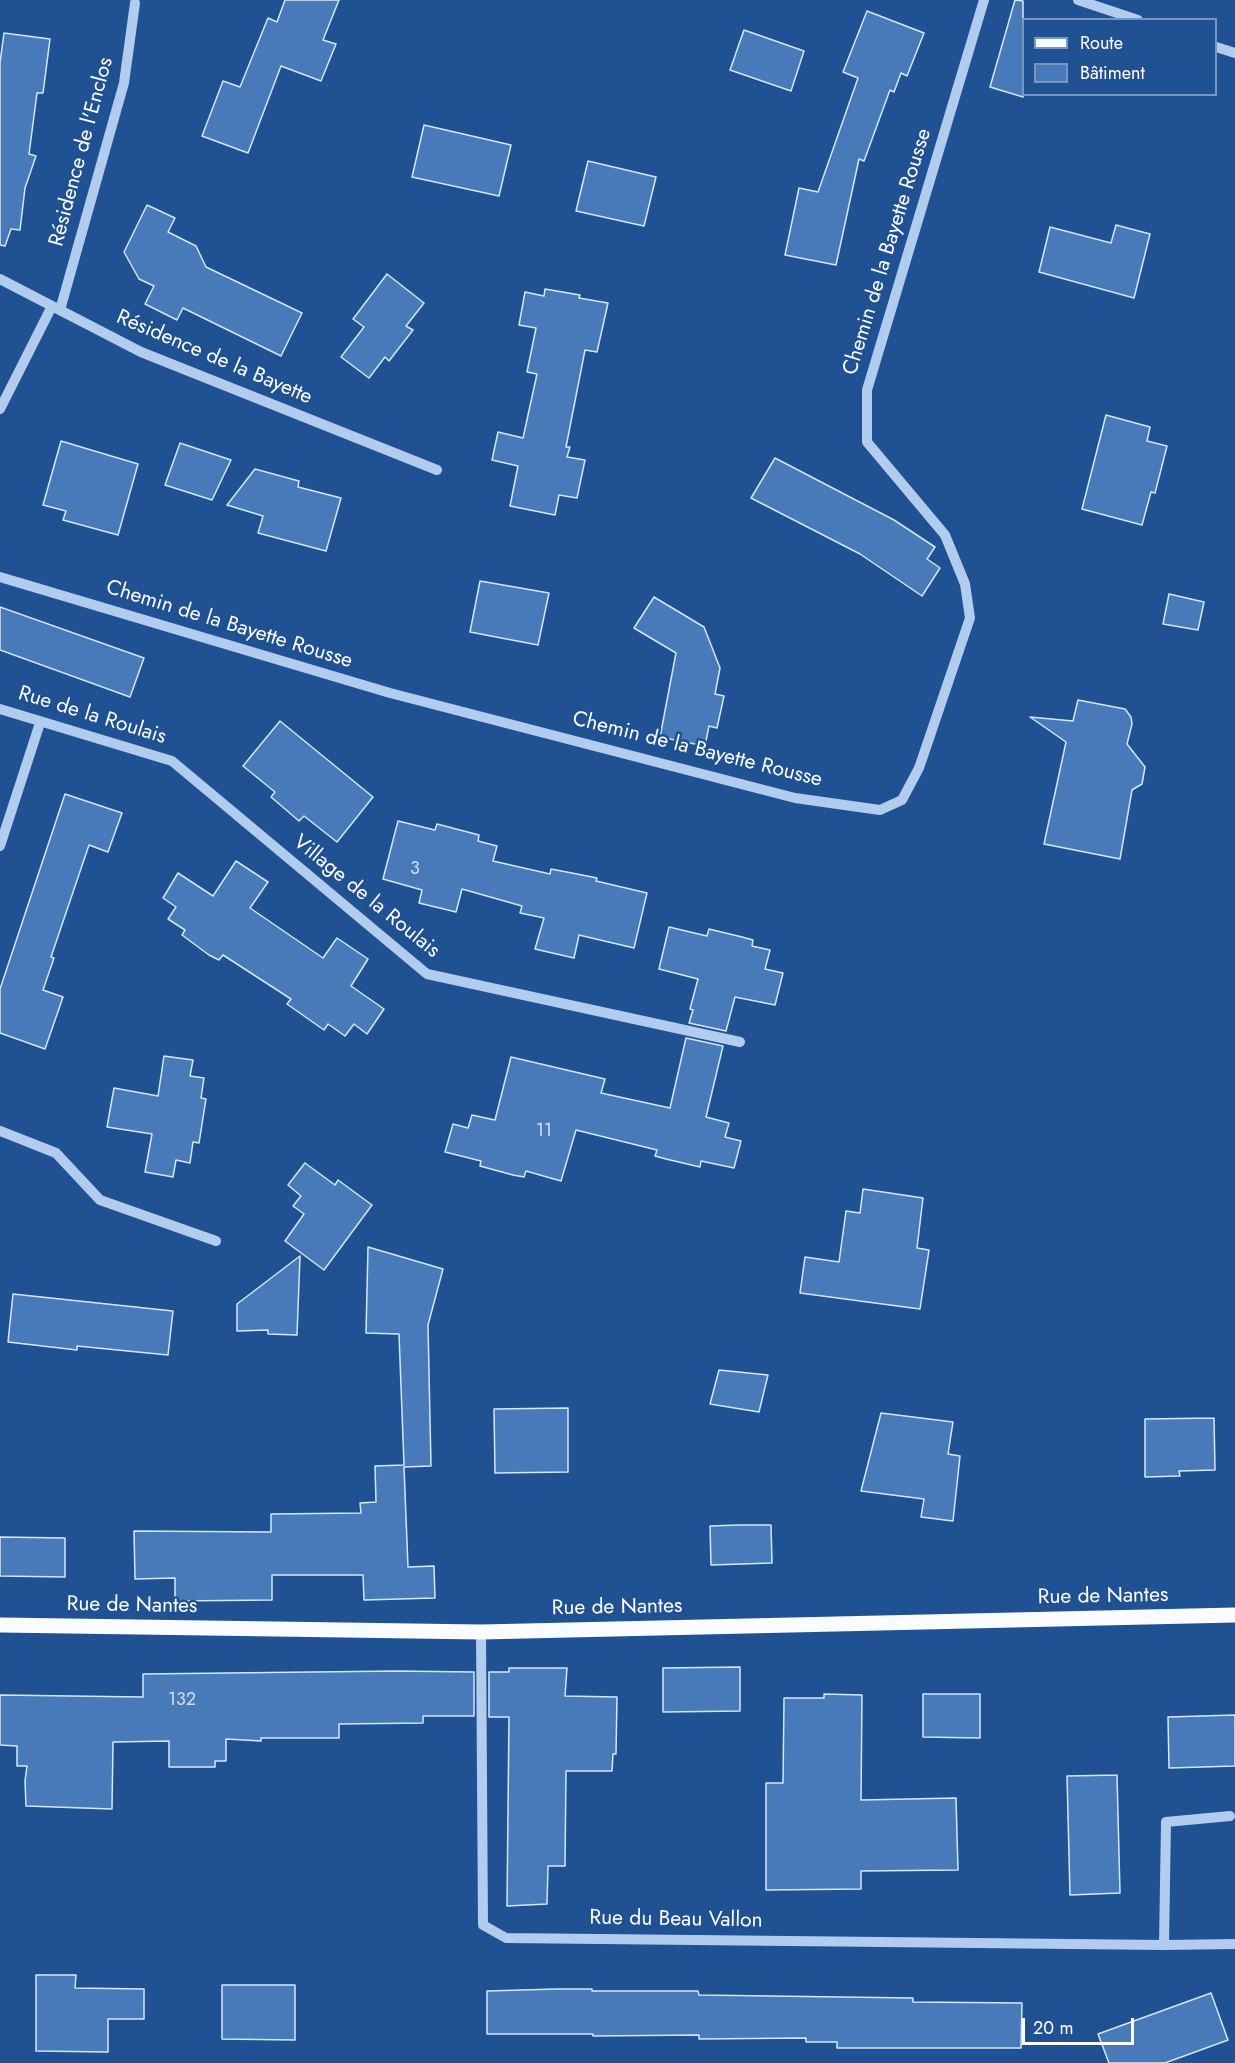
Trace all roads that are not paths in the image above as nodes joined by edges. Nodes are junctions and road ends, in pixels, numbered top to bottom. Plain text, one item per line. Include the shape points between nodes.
1 (984, 0) edge
2 (1078, 0) edge
3 (135, 3) dead end
4 (1132, 18) edge
5 (1217, 48) edge
6 (1235, 53) edge
7 (0, 279) edge
8 (56, 308) junction
9 (0, 410) edge
10 (436, 470) dead end
11 (0, 577) edge
12 (0, 709) edge
13 (40, 723) junction
14 (172, 761) joint
15 (0, 846) edge
16 (740, 1042) dead end
17 (0, 1131) edge
18 (216, 1241) dead end
19 (1235, 1615) edge
20 (0, 1625) edge
21 (481, 1632) junction
22 (1230, 1816) dead end
23 (1235, 1944) edge
24 (1164, 1945) junction

1 - 11 street, Chemin de la Bayette Rousse via 867,390 867,442 945,535 965,584 970,618 919,768 902,800 880,810 795,798 390,693
2 - 4 street
3 - 8 street, Résidence de l'Enclos via 124,83
5 - 6 street
7 - 8 street, Résidence de la Bayette
8 - 9 street
8 - 10 street, Résidence de la Bayette via 141,352
12 - 13 street, Rue de la Roulais
13 - 14 street, Rue de la Roulais
13 - 15 street
14 - 16 street, Village de la Roulais via 427,974
17 - 18 street via 56,1153 100,1200
19 - 21 main road, Rue de Nantes
20 - 21 main road, Rue de Nantes
21 - 24 street, Rue du Beau Vallon via 483,1925 506,1938
22 - 24 street via 1166,1822
23 - 24 street, Rue du Beau Vallon

